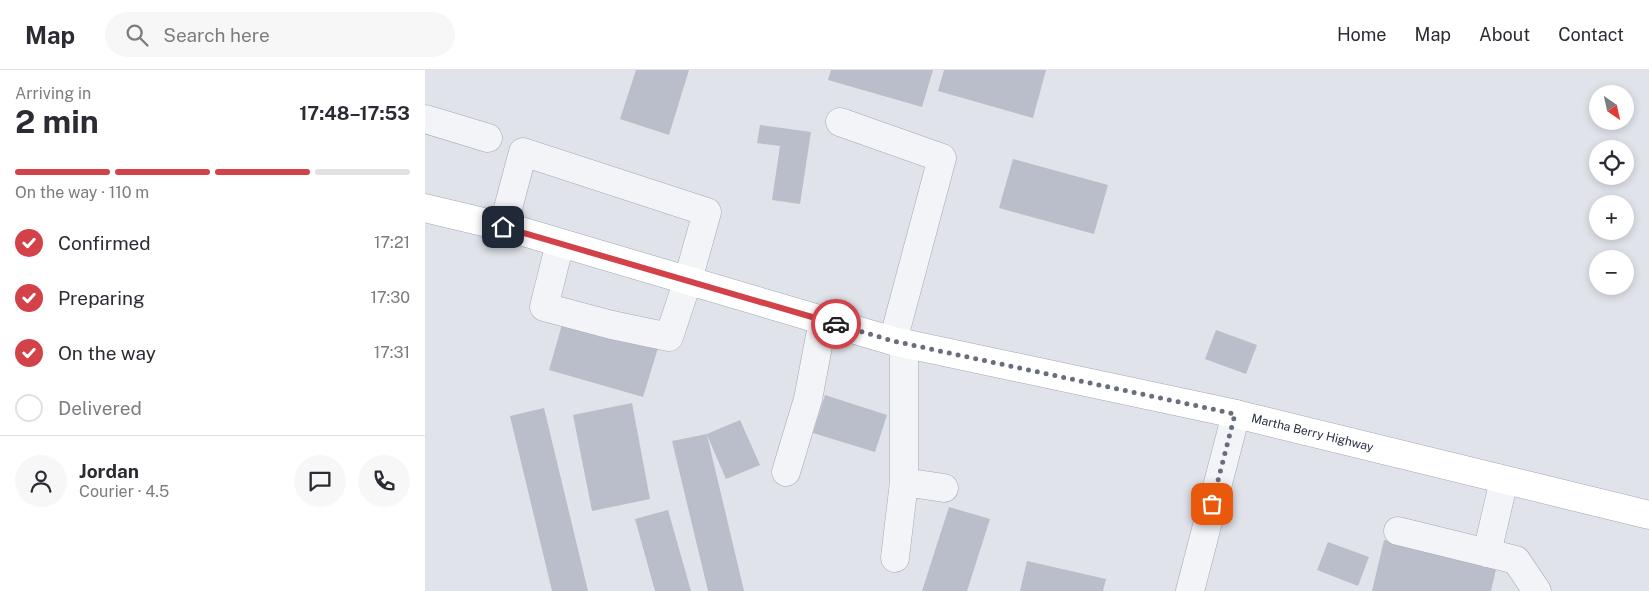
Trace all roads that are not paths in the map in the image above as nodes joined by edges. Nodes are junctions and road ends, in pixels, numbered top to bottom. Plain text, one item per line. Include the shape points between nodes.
1 (425, 119) edge
2 (841, 122) dead end
3 (488, 138) dead end
4 (425, 208) edge
5 (503, 227) junction
6 (561, 243) junction
7 (688, 280) junction
8 (823, 320) junction
9 (898, 342) junction
10 (1235, 414) junction
11 (786, 472) dead end
12 (1504, 480) junction
13 (904, 482) junction
14 (944, 488) dead end
15 (1649, 515) edge
16 (1398, 531) dead end
17 (1487, 553) junction
18 (895, 558) dead end
19 (1190, 591) edge
20 (1537, 591) edge

1 - 3 street
2 - 9 street via 942,158
4 - 5 main road, Martha Berry Highway
5 - 6 main road, Martha Berry Highway
5 - 7 street via 523,152 707,212
6 - 7 main road, Martha Berry Highway
6 - 7 street via 545,307 669,337
7 - 8 main road, Martha Berry Highway
8 - 9 main road, Martha Berry Highway
8 - 11 street via 808,399
9 - 10 main road, Martha Berry Highway
9 - 13 street
10 - 12 main road, Martha Berry Highway
10 - 19 street
12 - 15 main road, Martha Berry Highway
12 - 17 street
13 - 14 street
13 - 18 street
16 - 17 street
17 - 20 street via 1516,560

